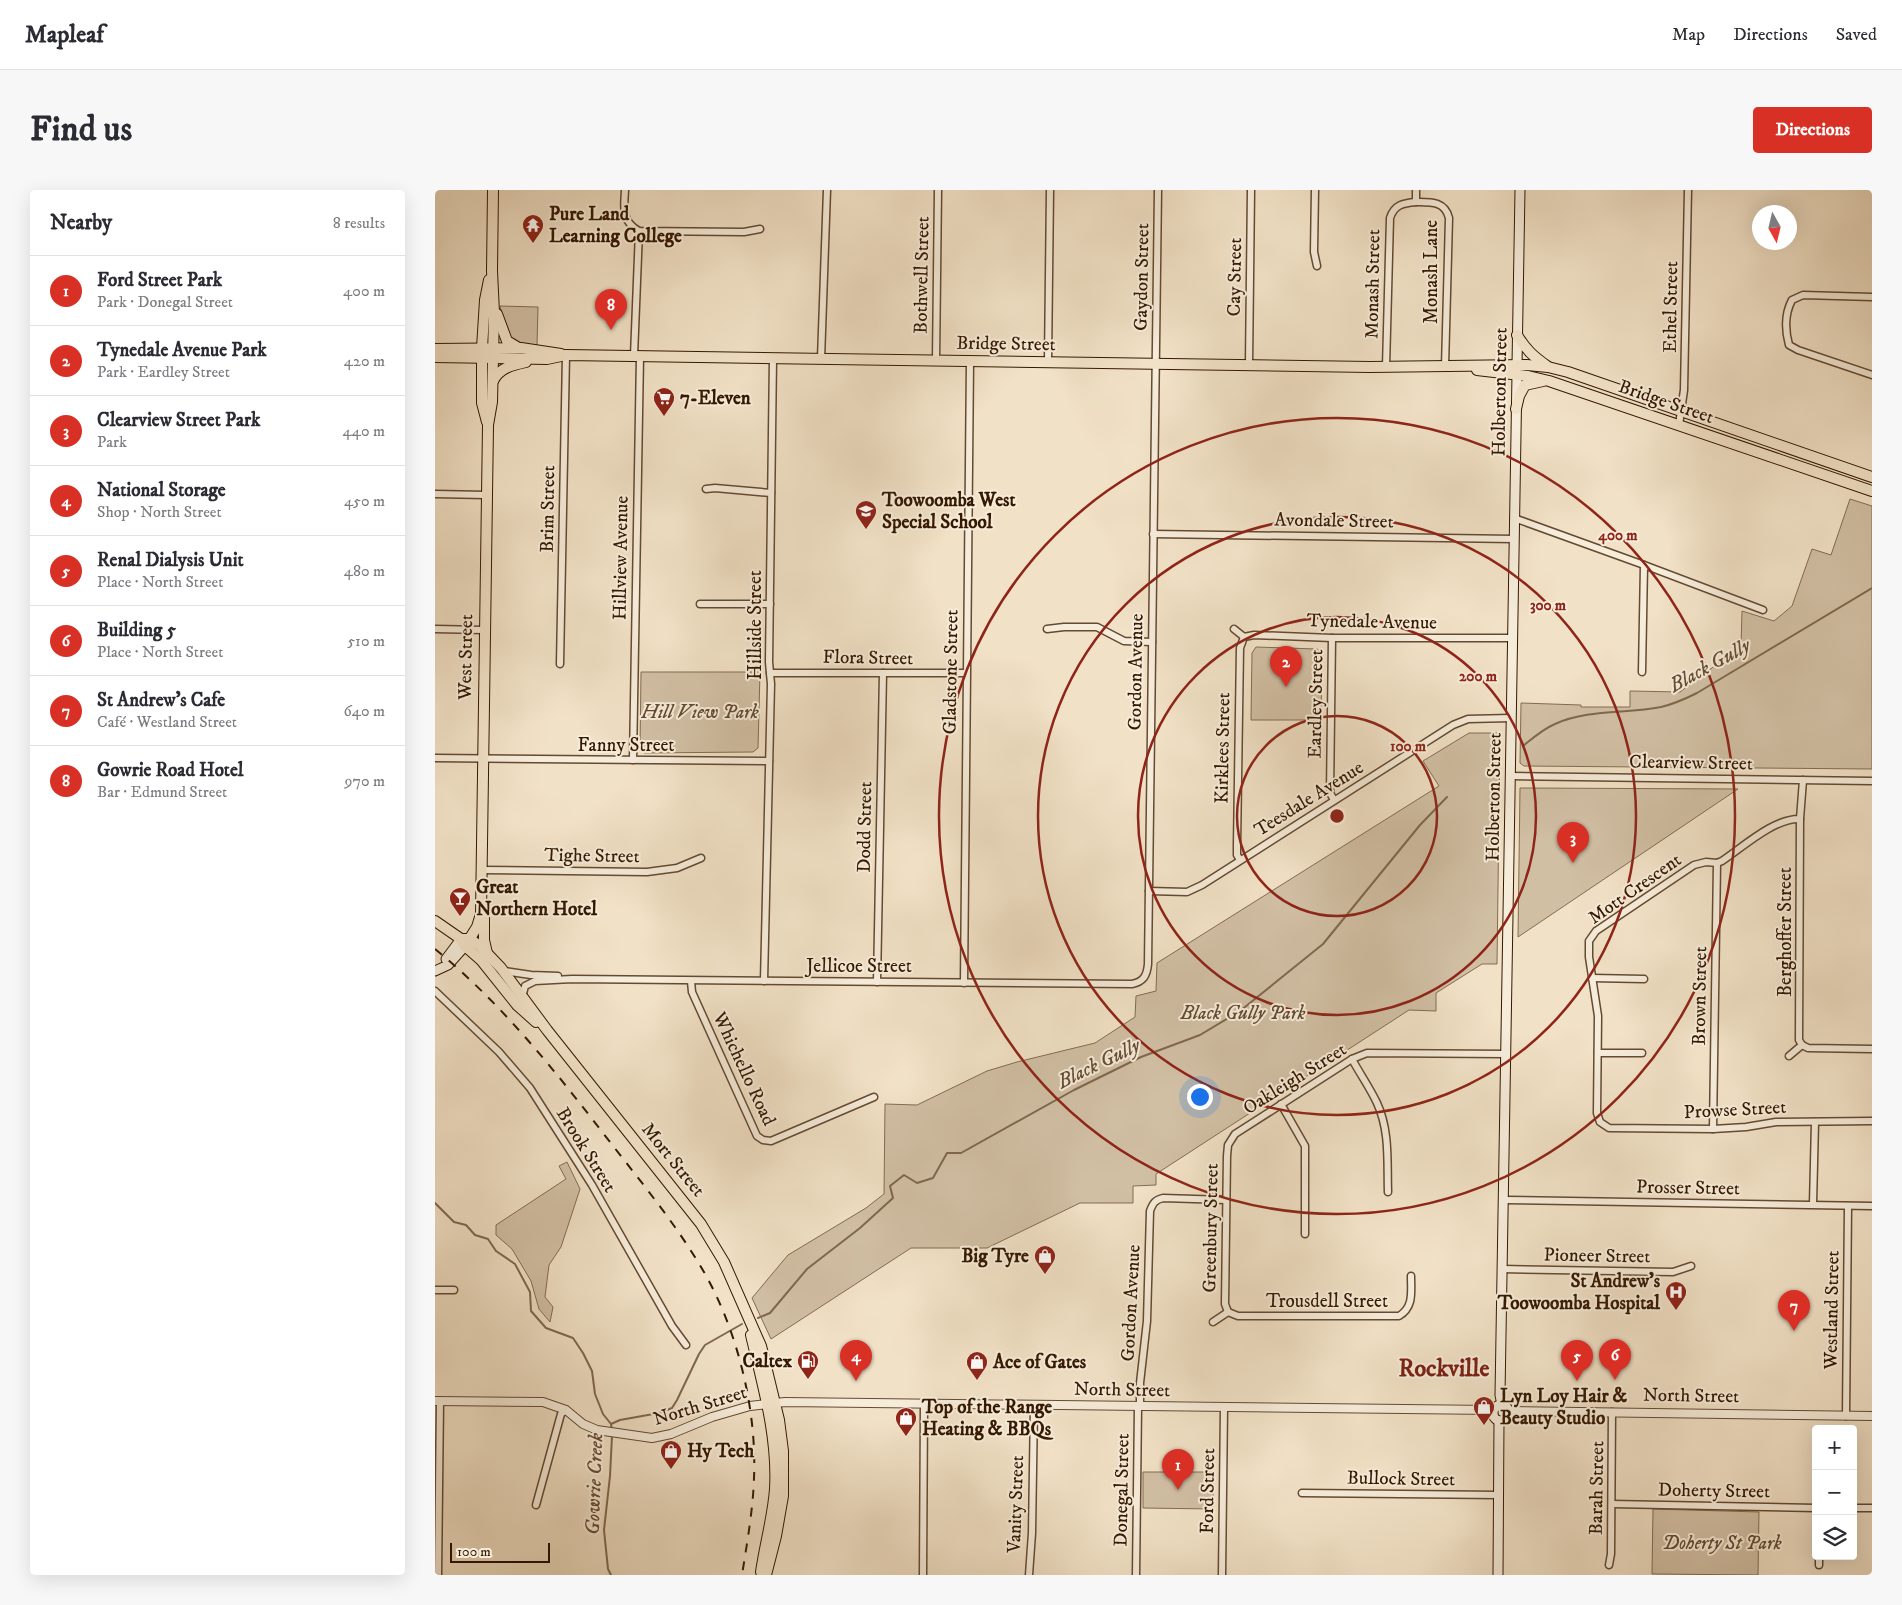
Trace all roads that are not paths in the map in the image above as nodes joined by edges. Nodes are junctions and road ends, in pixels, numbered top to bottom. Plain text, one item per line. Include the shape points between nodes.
1 (493, 190) edge
2 (625, 190) edge
3 (827, 190) edge
4 (938, 190) edge
5 (1050, 190) edge
6 (1158, 190) edge
7 (1251, 190) edge
8 (1315, 190) edge
9 (1416, 190) edge
10 (1521, 190) edge
11 (1688, 190) edge
12 (1416, 202) junction
13 (760, 229) dead end
14 (639, 230) junction
15 (1317, 266) dead end
16 (492, 271) junction
17 (1872, 297) edge
18 (494, 298) junction
19 (1517, 335) junction
20 (521, 348) junction
21 (435, 349) edge
22 (487, 353) junction
23 (566, 355) junction
24 (435, 356) edge
25 (637, 356) junction
26 (773, 358) junction
27 (547, 359) junction
28 (821, 359) junction
29 (936, 360) junction
30 (970, 361) junction
31 (1048, 362) junction
32 (1155, 364) junction
33 (1249, 364) junction
34 (1386, 367) junction
35 (1445, 367) junction
36 (1548, 367) junction
37 (1517, 370) junction
38 (1872, 374) edge
39 (1549, 381) junction
40 (492, 383) junction
41 (1516, 409) junction
42 (1681, 411) junction
43 (488, 425) junction
44 (1679, 425) junction
45 (1872, 477) edge
46 (706, 489) dead end
47 (1872, 491) edge
48 (771, 493) junction
49 (435, 494) edge
50 (487, 494) junction
51 (1514, 518) junction
52 (1153, 534) junction
53 (1514, 539) junction
54 (1644, 564) junction
55 (700, 604) dead end
56 (770, 604) junction
57 (1763, 610) dead end
58 (435, 629) edge
59 (1047, 629) dead end
60 (484, 630) junction
61 (1234, 630) dead end
62 (1244, 637) junction
63 (1332, 638) junction
64 (1512, 638) junction
65 (1152, 642) junction
66 (559, 664) dead end
67 (1642, 672) dead end
68 (770, 673) junction
69 (883, 673) junction
70 (966, 673) junction
71 (1511, 718) junction
72 (435, 758) edge
73 (482, 759) junction
74 (633, 760) junction
75 (769, 761) junction
76 (1510, 776) junction
77 (1803, 780) junction
78 (1872, 781) edge
79 (1334, 800) junction
80 (1800, 819) junction
81 (701, 858) dead end
82 (1240, 860) junction
83 (1717, 863) junction
84 (481, 870) junction
85 (480, 888) junction
86 (1149, 891) junction
87 (481, 900) junction
88 (435, 921) edge
89 (465, 941) junction
90 (487, 953) junction
91 (435, 970) edge
92 (503, 971) junction
93 (572, 978) junction
94 (1592, 978) junction
95 (1144, 979) joint
96 (1644, 979) dead end
97 (691, 980) junction
98 (764, 981) junction
99 (877, 982) junction
100 (963, 983) junction
101 (435, 991) edge
102 (522, 997) junction
103 (547, 1030) junction
104 (1802, 1044) junction
105 (1872, 1049) edge
106 (1598, 1053) junction
107 (1506, 1054) junction
108 (1642, 1054) dead end
109 (1789, 1056) dead end
110 (1352, 1059) junction
111 (874, 1097) dead end
112 (1281, 1104) junction
113 (1600, 1122) joint
114 (1815, 1122) junction
115 (1872, 1122) edge
116 (1713, 1128) junction
117 (1228, 1145) joint
118 (1388, 1192) dead end
119 (1226, 1200) junction
120 (1503, 1200) junction
121 (1813, 1204) junction
122 (1848, 1206) junction
123 (1872, 1206) edge
124 (1305, 1234) dead end
125 (1691, 1266) dead end
126 (1502, 1269) junction
127 (1411, 1276) dead end
128 (435, 1290) edge
129 (454, 1290) dead end
130 (1228, 1312) junction
131 (1213, 1322) dead end
132 (686, 1345) dead end
133 (437, 1401) edge
134 (771, 1403) junction
135 (924, 1403) junction
136 (1033, 1405) junction
137 (1139, 1406) junction
138 (1224, 1407) junction
139 (1505, 1408) junction
140 (566, 1410) junction
141 (1493, 1410) junction
142 (1613, 1412) junction
143 (1846, 1416) junction
144 (1872, 1416) edge
145 (1499, 1420) junction
146 (1303, 1492) dead end
147 (1499, 1495) junction
148 (1612, 1504) junction
149 (536, 1505) dead end
150 (1812, 1508) edge
151 (1857, 1508) edge
152 (1872, 1508) edge
153 (1819, 1560) edge
154 (1609, 1565) dead end
155 (1819, 1565) dead end
156 (438, 1575) edge
157 (761, 1575) edge
158 (766, 1575) edge
159 (923, 1575) edge
160 (1029, 1575) edge
161 (1136, 1575) edge
162 (1222, 1575) edge
163 (1498, 1575) edge

1 - 16 main road, West Street
2 - 14 street via 624,213 631,226
3 - 28 street
4 - 29 street, Bothwell Street
5 - 31 street
6 - 32 street, Gaydon Street
7 - 33 street, Cay Street
8 - 15 street via 1314,252
9 - 12 street
10 - 19 main road, Holberton Street
11 - 42 street, Ethel Street
12 - 34 street, Monash Street via 1396,206 1389,218
12 - 35 street, Monash Lane via 1442,205 1449,218
13 - 14 street via 744,232
14 - 25 street, Hillview Avenue
16 - 18 main road, West Street
16 - 22 main road, West Street via 485,300
17 - 38 street via 1803,295 1792,300 1787,310 1789,345
18 - 20 main road via 505,338
18 - 22 main road, West Street
19 - 36 main road via 1523,347
19 - 37 main road, Holberton Street
20 - 22 main road, Bridge Street
20 - 23 main road, Bridge Street
21 - 22 main road, Bridge Street
22 - 24 main road, Bridge Street
22 - 27 main road, Bridge Street
22 - 40 main road, West Street
22 - 43 main road, West Street via 482,403
23 - 25 main road, Bridge Street
23 - 27 main road, Bridge Street
23 - 66 street, Brim Street
25 - 26 main road, Bridge Street
25 - 74 street, Hillview Avenue
26 - 28 main road, Bridge Street
26 - 48 street, Hillside Street
27 - 40 main road via 505,368
28 - 29 main road, Bridge Street
29 - 30 main road, Bridge Street
30 - 31 main road, Bridge Street
30 - 70 street, Gladstone Street
31 - 32 main road, Bridge Street
32 - 33 main road, Bridge Street
32 - 52 street, Gordon Avenue
33 - 34 main road, Bridge Street
34 - 35 main road, Bridge Street
35 - 37 main road, Bridge Street
36 - 37 main road, Bridge Street
36 - 42 main road, Bridge Street
37 - 39 main road, Bridge Street
37 - 41 main road, Holberton Street
39 - 41 main road via 1525,385
39 - 44 main road, Bridge Street
40 - 43 main road, West Street
41 - 51 main road, Holberton Street
42 - 44 street, Ethel Street
42 - 45 main road, Bridge Street
43 - 50 main road, West Street
44 - 47 main road, Bridge Street
46 - 48 street
48 - 56 street, Hillside Street
49 - 50 street
50 - 60 main road, West Street
51 - 53 main road, Holberton Street
51 - 54 street
52 - 53 street, Avondale Street
52 - 65 street, Gordon Avenue
53 - 64 main road, Holberton Street
54 - 57 street
54 - 67 street
55 - 56 street
56 - 68 street, Hillside Street
58 - 60 street
59 - 65 street via 1097,627 1124,641
60 - 73 main road, West Street
61 - 62 street
62 - 63 street, Tynedale Avenue
62 - 82 street, Kirklees Street via 1240,648 1237,855
63 - 64 street, Tynedale Avenue
63 - 79 street, Eardley Street via 1330,793
64 - 71 main road, Holberton Street
65 - 86 street, Gordon Avenue
68 - 69 street, Flora Street
68 - 75 street, Hillside Street
69 - 70 street, Flora Street
69 - 99 street, Dodd Street
70 - 100 street, Gladstone Street
71 - 76 main road, Holberton Street
71 - 79 street, Teesdale Avenue via 1468,719 1453,725
72 - 73 street, Fanny Street
73 - 74 street, Fanny Street
73 - 84 main road, West Street
74 - 75 street, Fanny Street
75 - 98 street, Hillside Street
76 - 77 street, Clearview Street
76 - 107 main road, Holberton Street
77 - 78 street, Clearview Street
77 - 80 street
79 - 82 street, Teesdale Avenue
80 - 83 street, Mott Crescent via 1779,822
80 - 104 street, Berghoffer Street via 1799,1040
81 - 84 street, Tighe Street via 677,868 647,872
82 - 86 street, Teesdale Avenue via 1187,892
83 - 94 street, Mott Crescent via 1694,865 1596,931 1589,941
83 - 116 street, Brown Street
84 - 85 main road, West Street
85 - 87 main road, West Street
85 - 89 main road, West Street
86 - 95 street, Gordon Avenue via 1148,964
87 - 89 main road, West Street via 481,914
87 - 90 main road via 485,913
88 - 89 main road, Mort Street
89 - 90 main road, Mort Street
89 - 91 main road
89 - 103 main road, Mort Street via 517,1005
90 - 92 main road, Mort Street
92 - 93 street, Jellicoe Street
92 - 102 main road, Mort Street
93 - 97 street, Jellicoe Street
93 - 102 street, Jellicoe Street via 535,981 525,986
94 - 96 street
94 - 106 street, Mott Crescent via 1598,1016
95 - 100 street, Jellicoe Street via 1132,984
97 - 98 street, Jellicoe Street
97 - 111 street, Whichello Road via 692,992 712,1038 757,1136 763,1140 771,1141
98 - 99 street, Jellicoe Street
99 - 100 street, Jellicoe Street
101 - 132 street, Brook Street via 499,1052 530,1088 592,1185
102 - 103 main road, Mort Street
103 - 134 main road, Mort Street via 701,1224 721,1255 751,1324 750,1332
104 - 105 street via 1809,1048
104 - 109 street
106 - 108 street
106 - 113 street, Mott Crescent via 1597,1113
107 - 110 street, Oakleigh Street via 1367,1054
107 - 120 main road, Holberton Street
110 - 112 street, Oakleigh Street
110 - 118 street via 1378,1104 1387,1142
112 - 117 street, Oakleigh Street via 1235,1134
112 - 124 street via 1305,1146
113 - 116 street, Prowse Street via 1609,1128
114 - 115 street, Prowse Street
114 - 116 street, Prowse Street
114 - 121 street
117 - 119 street, Greenbury Street
119 - 130 street, Greenbury Street via 1225,1304
119 - 137 street, Gordon Avenue via 1163,1198 1153,1203
120 - 121 street, Prosser Street
120 - 126 main road, Holberton Street
121 - 122 street, Prosser Street
122 - 123 street, Prosser Street
122 - 143 street, Westland Street
125 - 126 street, Pioneer Street via 1673,1272
126 - 139 main road, Holberton Street via 1500,1395
127 - 130 street, Trousdell Street via 1411,1305 1399,1316 1237,1316
128 - 129 street
130 - 131 street
133 - 140 street, North Street via 543,1402
133 - 156 street
134 - 135 street, North Street
134 - 140 street, North Street via 712,1417 659,1438 603,1432 583,1424
134 - 157 main road, Mort Street via 775,1490
134 - 158 main road, Mort Street via 782,1442 783,1481 778,1530
135 - 136 street, North Street
135 - 159 street
136 - 137 street, North Street
136 - 160 street, Vanity Street
137 - 138 street, North Street
137 - 161 street, Donegal Street
138 - 141 street, North Street
138 - 162 street, Ford Street
139 - 141 main road via 1496,1406
139 - 142 street, North Street
139 - 145 main road via 1507,1418
140 - 149 street via 561,1414
141 - 145 main road via 1493,1415
142 - 143 street, North Street
142 - 148 street, Barah Street
143 - 144 street, North Street
145 - 147 main road
146 - 147 street, Bullock Street
147 - 163 main road
148 - 150 street, Doherty Street
148 - 154 street, Barah Street
151 - 152 street
153 - 155 street

